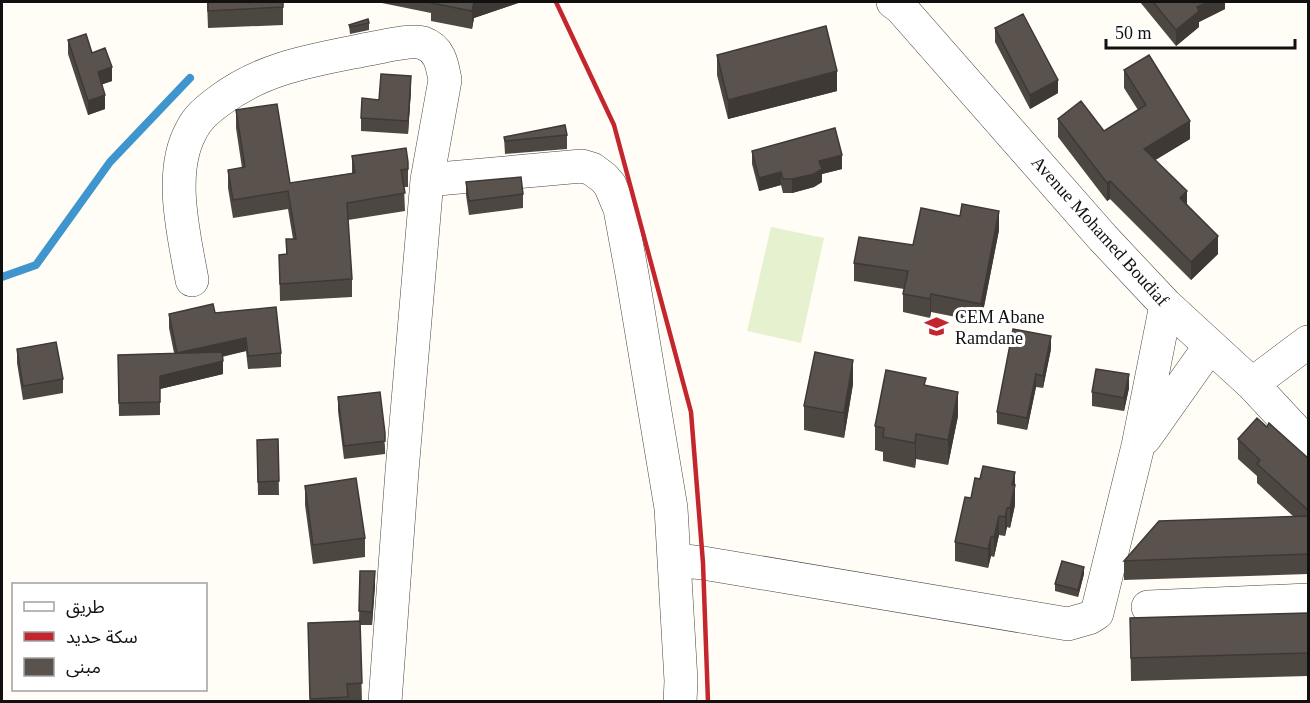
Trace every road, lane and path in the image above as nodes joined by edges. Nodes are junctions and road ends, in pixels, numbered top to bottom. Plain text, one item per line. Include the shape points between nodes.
1 (905, 4) edge
2 (428, 180) junction
3 (192, 280) dead end
4 (1166, 305) junction
5 (1308, 342) edge
6 (1210, 346) junction
7 (1252, 384) junction
8 (1308, 444) edge
9 (1138, 446) junction
10 (675, 560) junction
11 (1308, 600) edge
12 (1148, 607) dead end
13 (385, 702) edge
14 (680, 702) edge

1 - 4 street, Avenue Mohamed Boudiaf via 1103,238
2 - 3 street via 445,80 435,50 421,42 314,60 250,81 202,114 190,131 182,155 180,210
2 - 10 street via 582,166 592,169 610,185 620,209 633,274 672,508
2 - 13 street
4 - 6 street, Avenue Mohamed Boudiaf
4 - 9 street
5 - 7 street
6 - 7 street, Avenue Mohamed Boudiaf
6 - 9 street
7 - 8 street, Avenue Mohamed Boudiaf
9 - 10 street via 1097,613 1068,624
10 - 14 street
11 - 12 street

